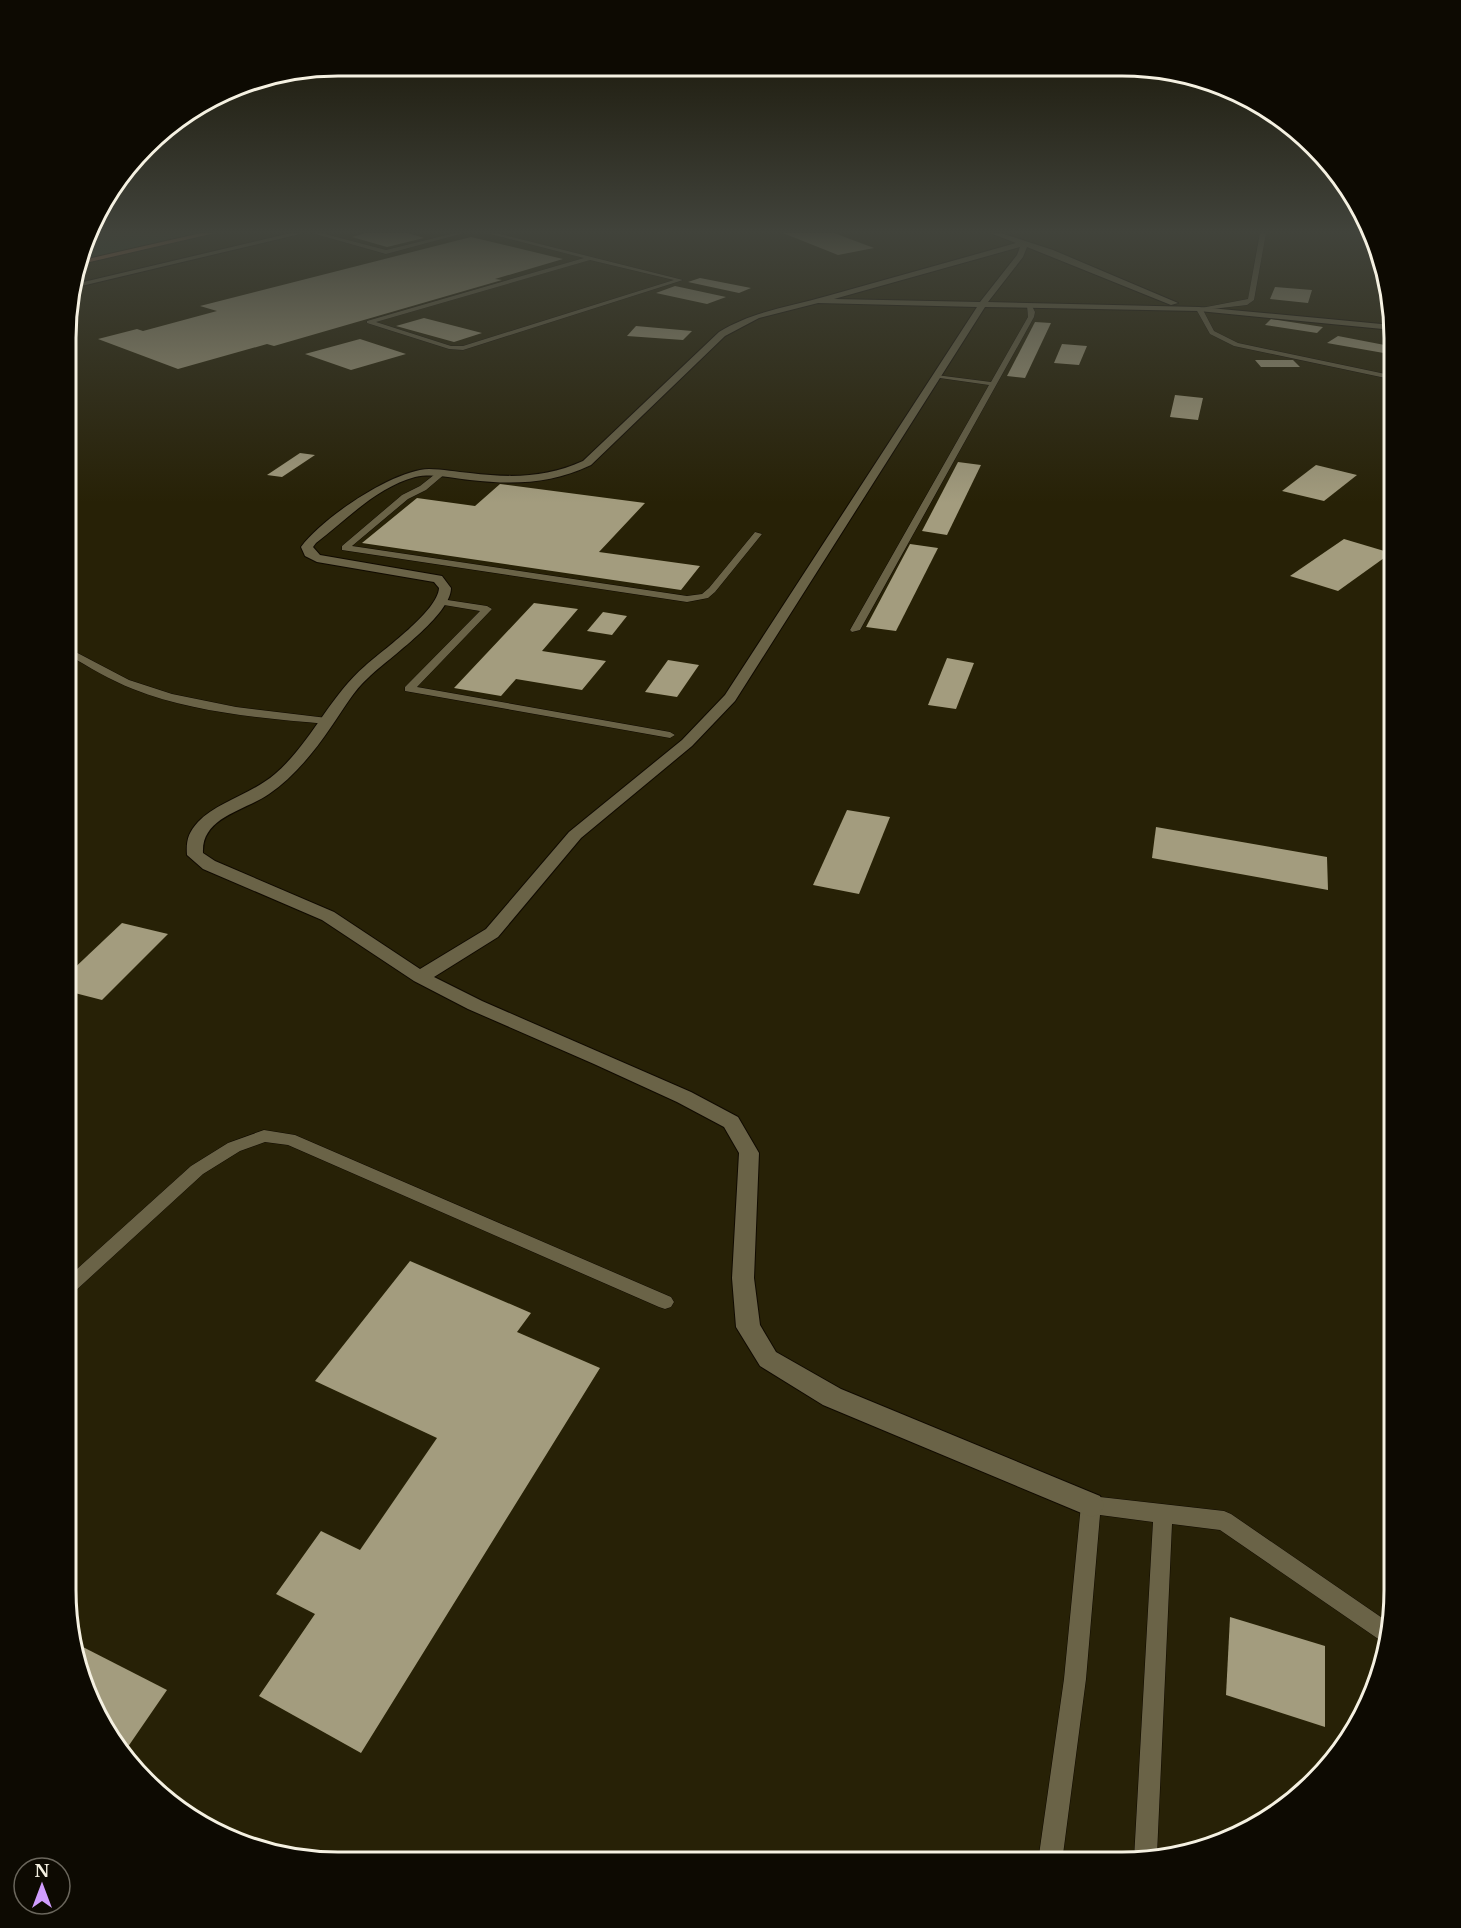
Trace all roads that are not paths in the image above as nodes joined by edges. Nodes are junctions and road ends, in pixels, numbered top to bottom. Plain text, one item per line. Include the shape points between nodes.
1 (372, 323) edge
2 (543, 323) edge
3 (739, 323) edge
4 (971, 323) edge
5 (1028, 323) edge
6 (1205, 323) edge
7 (1342, 323) edge
8 (1384, 327) edge
9 (1384, 376) edge
10 (936, 377) junction
11 (994, 384) junction
12 (442, 473) junction
13 (758, 534) dead end
14 (441, 602) junction
15 (855, 630) dead end
16 (76, 655) edge
17 (327, 721) junction
18 (670, 735) dead end
19 (420, 977) junction
20 (76, 1280) edge
21 (665, 1302) dead end
22 (1091, 1505) junction
23 (1163, 1513) junction
24 (1381, 1629) edge
25 (1145, 1850) edge
26 (1051, 1852) edge

1 - 2 lane via 451,348 464,348
3 - 12 street via 722,334 587,463 574,470 522,481
4 - 10 street
5 - 11 lane
6 - 9 lane via 1219,339 1236,345
7 - 8 street
10 - 11 lane
10 - 19 street via 730,699 687,743 574,835 492,933
11 - 15 lane
12 - 13 lane via 405,497 345,548 687,599 705,596 712,590
12 - 14 street via 416,472 388,483 307,547 317,558 438,579 445,588
14 - 17 street via 353,684
14 - 18 lane via 488,609 409,689
16 - 17 lane via 144,689 199,704
17 - 19 street via 293,766 264,791 198,831 192,843 195,855 209,865 328,916
19 - 22 street via 731,1122 749,1153 743,1278 748,1327 768,1359 832,1397
20 - 21 lane via 197,1170 234,1147 264,1136 290,1139
22 - 23 lane
22 - 26 lane via 1075,1679
23 - 24 lane via 1224,1521
23 - 25 lane

